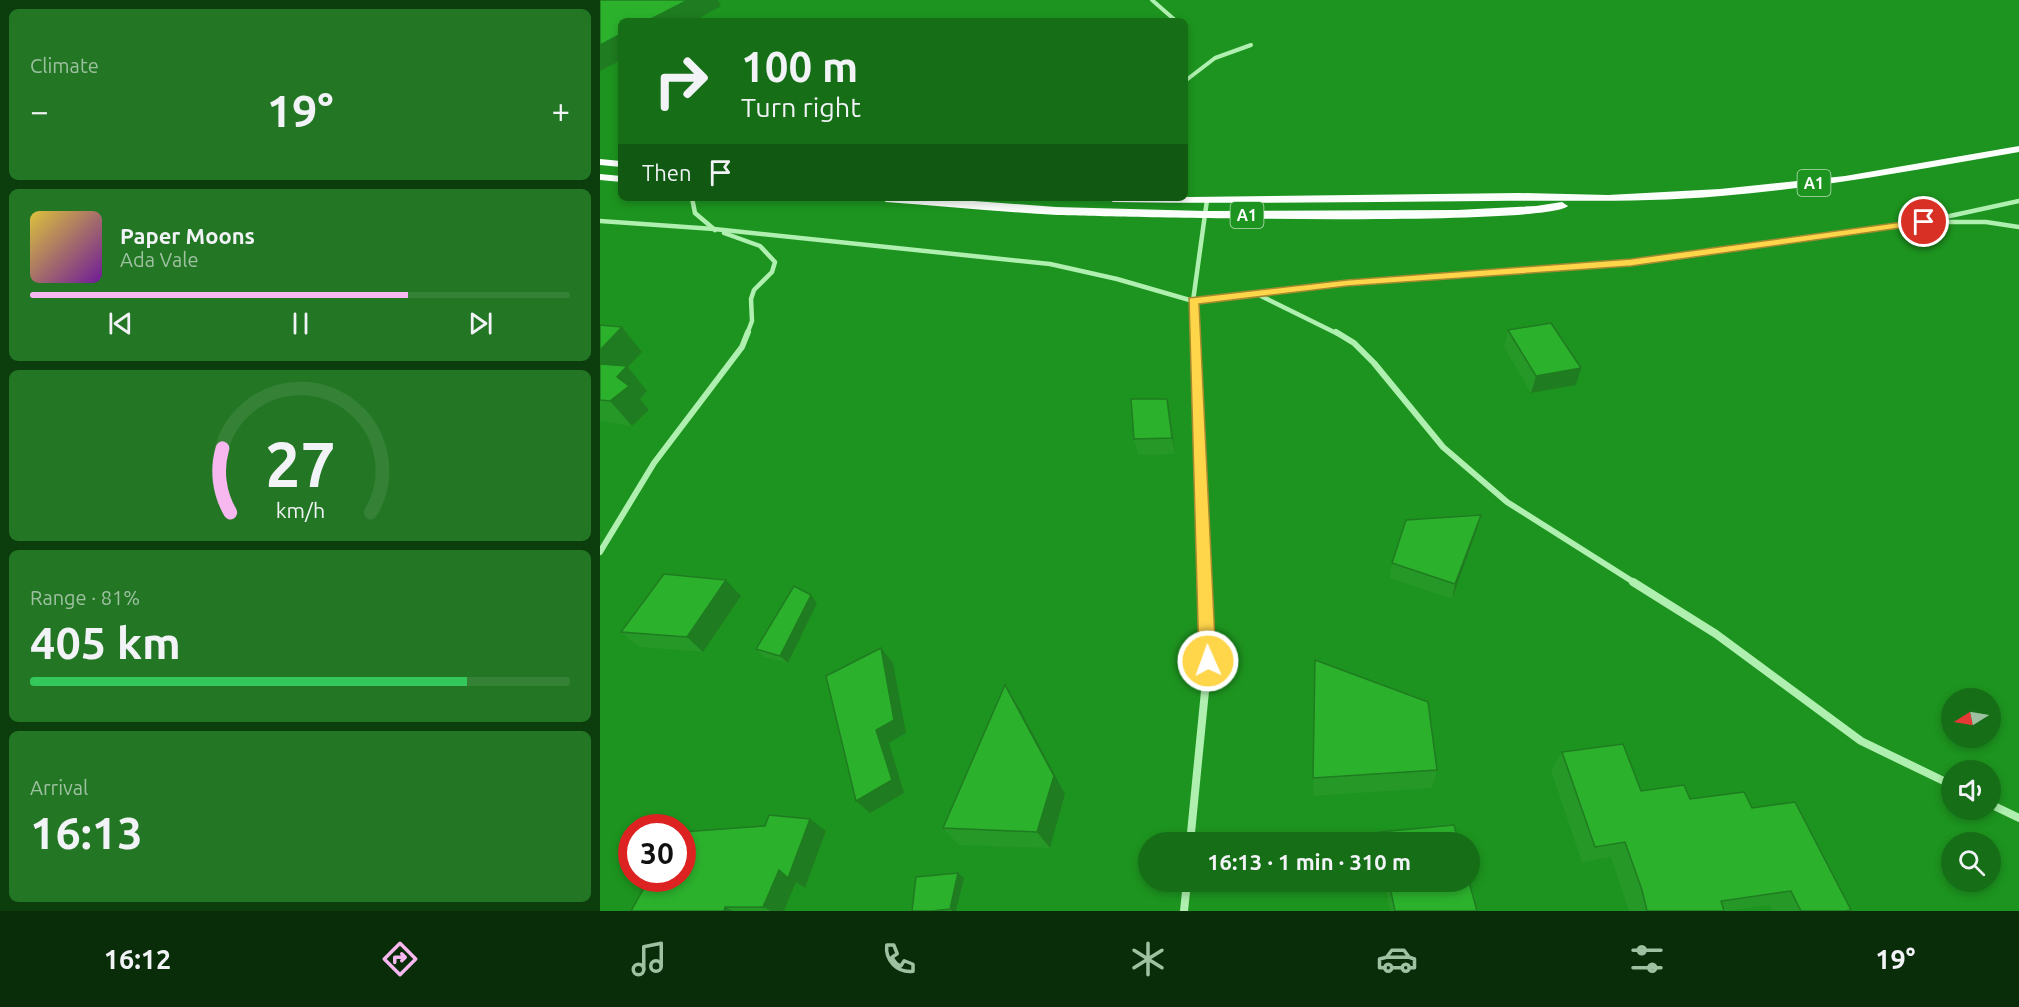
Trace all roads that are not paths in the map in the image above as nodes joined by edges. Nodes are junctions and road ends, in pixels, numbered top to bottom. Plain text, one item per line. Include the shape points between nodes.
1 (1152, 0) edge
2 (1173, 18) edge
3 (1251, 45) dead end
4 (1188, 78) edge
5 (2019, 149) edge
6 (600, 162) edge
7 (618, 164) edge
8 (600, 177) edge
9 (618, 179) edge
10 (1608, 199) junction
11 (1188, 200) edge
12 (1207, 200) junction
13 (693, 201) edge
14 (925, 201) edge
15 (2019, 201) edge
16 (1205, 215) junction
17 (600, 221) edge
18 (1924, 222) junction
19 (2019, 227) edge
20 (714, 230) junction
21 (1257, 293) junction
22 (1193, 301) junction
23 (600, 552) edge
24 (1941, 780) edge
25 (2001, 809) edge
26 (2019, 818) edge
27 (1192, 832) edge
28 (1186, 892) edge
29 (1184, 911) edge

1 - 2 street
3 - 4 street via 1210,60
5 - 10 highway, A1 via 1845,179 1720,193
6 - 7 highway
8 - 9 highway
10 - 12 highway, A1
10 - 16 highway, A1 via 1536,210 1457,214
11 - 12 highway, A1
12 - 16 street
13 - 20 street via 695,213
14 - 16 highway, A1 via 1056,211
15 - 18 street
16 - 22 street
17 - 20 street
18 - 19 street via 1986,222
18 - 21 street via 1631,262
20 - 22 street via 1050,264
20 - 23 street via 760,245 772,253 772,272 754,290 752,321 742,347 654,463
21 - 22 street
21 - 24 street via 1354,343 1443,447 1507,502 1716,634 1861,741
22 - 27 street via 1208,661
25 - 26 street
28 - 29 street

